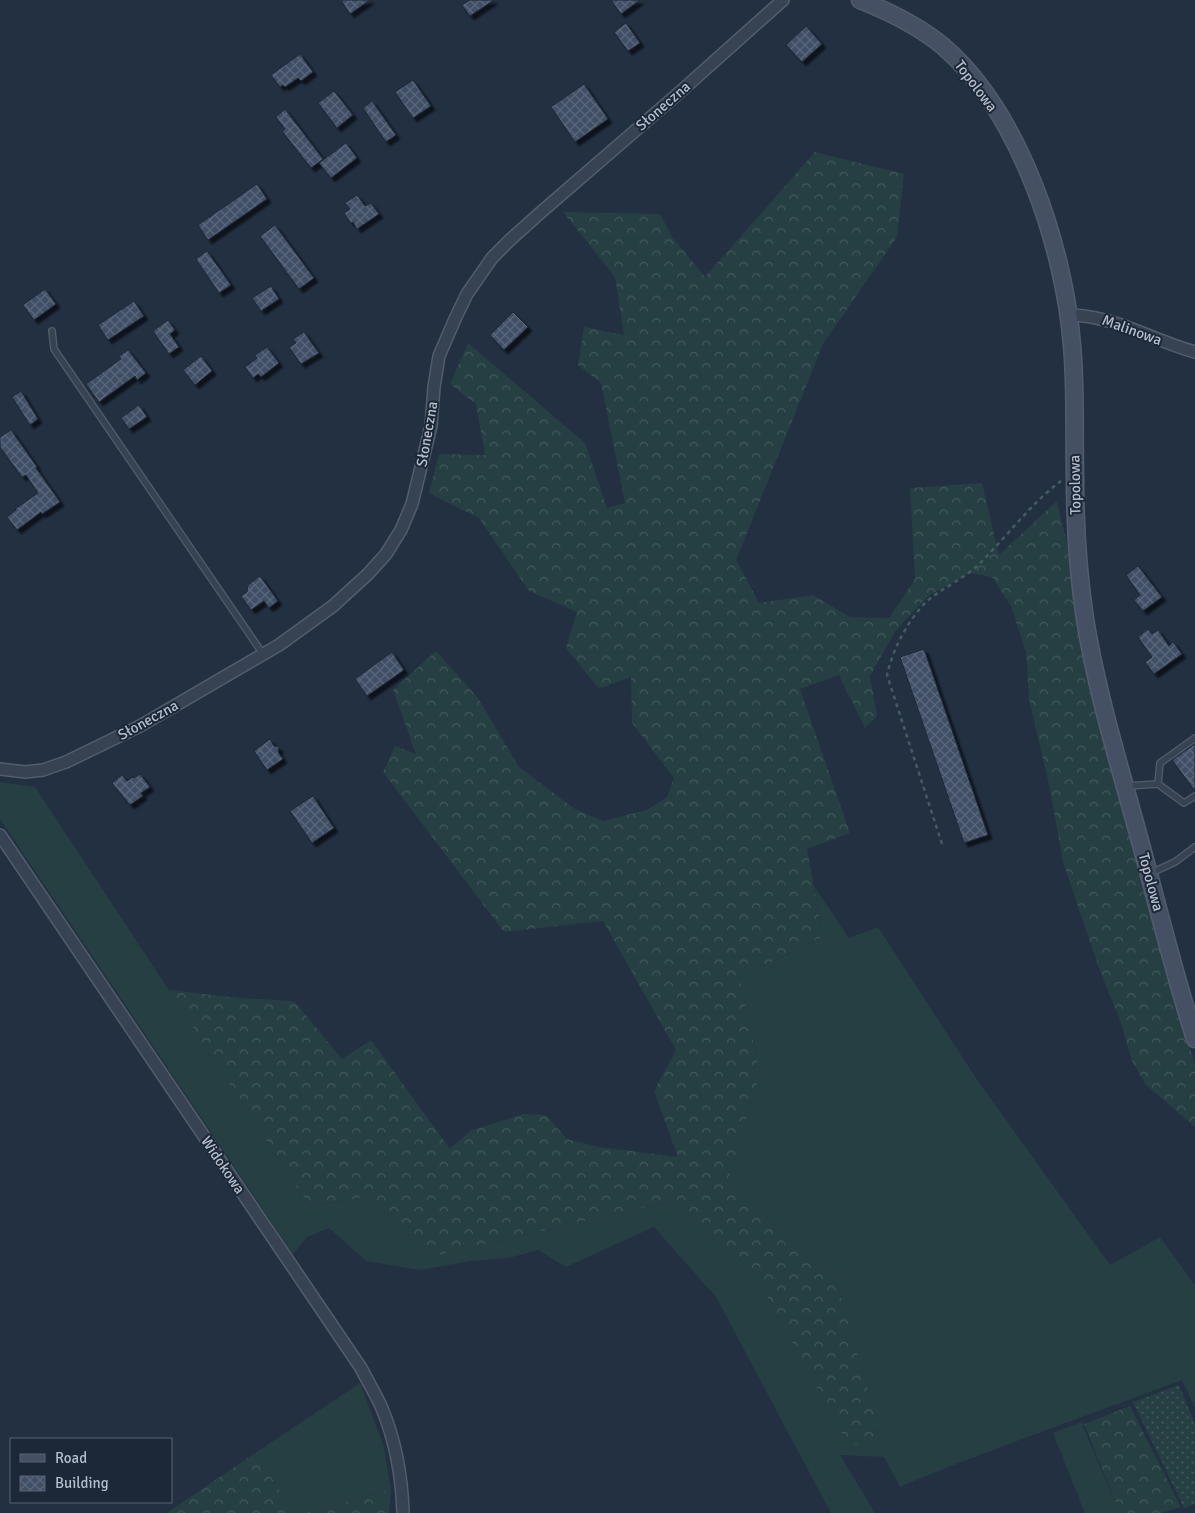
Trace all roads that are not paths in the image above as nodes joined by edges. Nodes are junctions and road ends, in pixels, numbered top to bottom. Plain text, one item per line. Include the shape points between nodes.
1 (783, 0) edge
2 (860, 0) edge
3 (1068, 315) junction
4 (52, 331) dead end
5 (1195, 352) edge
6 (263, 654) junction
7 (1195, 738) edge
8 (0, 769) edge
9 (1158, 784) junction
10 (1125, 786) junction
11 (1195, 796) edge
12 (0, 835) edge
13 (1195, 847) edge
14 (1149, 874) junction
15 (1195, 1038) edge
16 (403, 1513) edge

1 - 6 street, Słoneczna via 492,258 454,318 440,356 431,426 419,480 401,530 386,554 333,606
2 - 3 street, Topolowa via 932,38 966,69 986,96 1021,156 1037,195 1058,261
3 - 5 street, Malinowa via 1096,317
3 - 10 street, Topolowa via 1075,383 1078,560 1085,618
4 - 6 lane via 54,349
6 - 8 street, Słoneczna via 140,726 66,762 25,772
7 - 9 lane via 1160,763
9 - 10 lane
9 - 11 lane via 1184,804
10 - 14 street, Topolowa
12 - 16 street, Widokowa via 361,1368 380,1404 394,1445
13 - 14 lane via 1175,862
14 - 15 street, Topolowa

